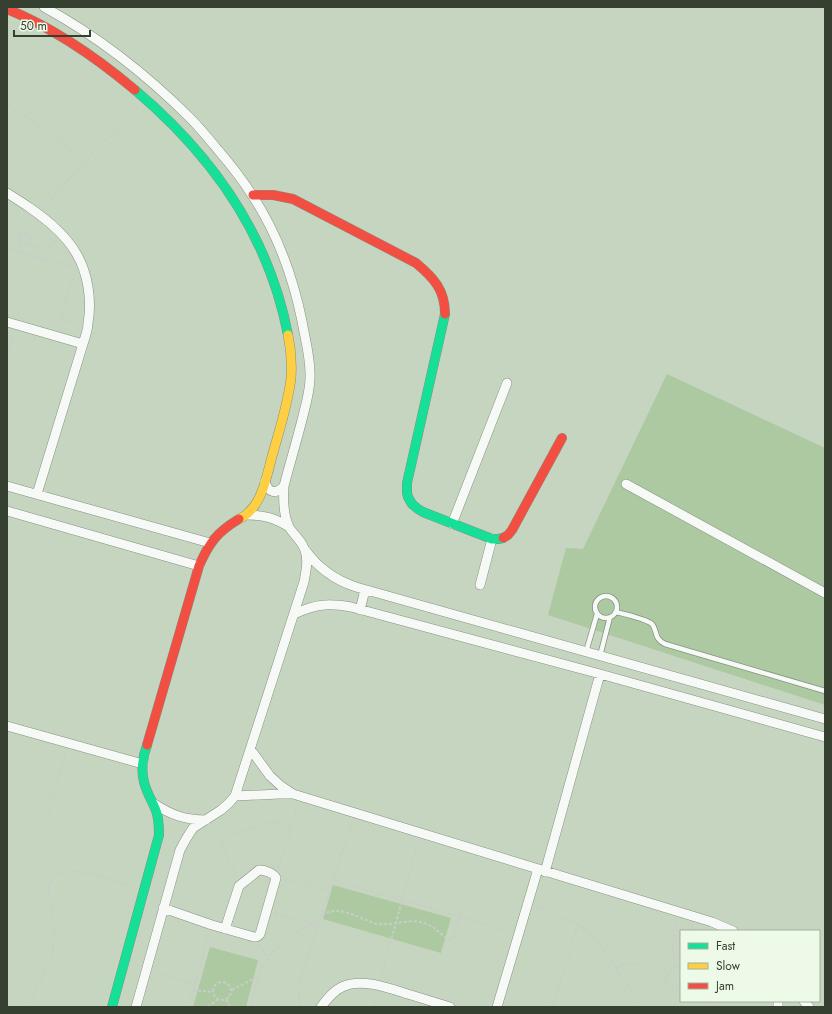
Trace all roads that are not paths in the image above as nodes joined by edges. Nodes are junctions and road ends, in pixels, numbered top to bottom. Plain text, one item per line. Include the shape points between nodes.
1 (46, 8) edge
2 (7, 9) edge
3 (39, 24) junction
4 (7, 193) edge
5 (253, 195) junction
6 (7, 322) edge
7 (83, 344) junction
8 (507, 383) dead end
9 (562, 438) dead end
10 (265, 481) junction
11 (626, 484) dead end
12 (7, 486) edge
13 (284, 486) junction
14 (37, 494) junction
15 (7, 511) edge
16 (247, 515) junction
17 (452, 524) junction
18 (289, 527) junction
19 (492, 539) junction
20 (210, 543) junction
21 (304, 548) junction
22 (199, 566) junction
23 (480, 585) dead end
24 (365, 590) junction
25 (825, 593) edge
26 (360, 610) junction
27 (616, 612) junction
28 (294, 614) junction
29 (597, 614) junction
30 (610, 617) junction
31 (586, 652) junction
32 (600, 656) junction
33 (600, 674) junction
34 (825, 691) edge
35 (825, 719) edge
36 (7, 726) edge
37 (825, 737) edge
38 (250, 750) junction
39 (143, 764) junction
40 (296, 795) junction
41 (235, 796) junction
42 (153, 803) junction
43 (206, 820) junction
44 (542, 870) junction
45 (163, 908) junction
46 (225, 929) junction
47 (731, 930) edge
48 (112, 1007) edge
49 (136, 1007) edge
50 (321, 1007) edge
51 (450, 1007) edge
52 (497, 1007) edge

1 - 3 street
1 - 5 street via 112,51 166,95 191,119
2 - 3 street
3 - 10 street via 108,68 179,132 221,182 255,237 276,286 291,356 289,394
4 - 7 street via 37,213 76,252 84,270 90,306
5 - 13 street via 279,246 290,275 308,355 310,378 307,399
5 - 17 street via 277,194 293,199 416,262 440,287 444,300 444,315 406,492 408,500 415,507
6 - 7 street
7 - 14 street
8 - 17 street
9 - 19 street via 512,530 505,538
10 - 13 street via 270,491 281,490
10 - 16 street via 255,505
11 - 25 street
12 - 14 street
13 - 18 street via 283,499
14 - 20 street
15 - 22 street
16 - 18 street via 269,517
16 - 20 street via 227,526
17 - 19 street
18 - 21 street
19 - 23 street
20 - 22 street
21 - 24 street via 311,559 331,577
21 - 28 street via 306,571
22 - 39 street
24 - 26 street
24 - 31 street
26 - 28 street via 336,604 322,604
26 - 33 street
27 - 29 lane via 617,605 613,598 603,596 595,603
27 - 30 lane
27 - 34 lane via 653,625 658,638 665,644
28 - 38 street
29 - 30 lane via 603,618
29 - 31 lane
30 - 32 lane
31 - 32 street
32 - 35 street
33 - 37 street
33 - 44 street
36 - 39 street
38 - 40 street via 270,776
38 - 41 street
39 - 42 street via 142,777
40 - 41 street
40 - 44 street
41 - 43 street
42 - 43 street via 184,818
42 - 48 street via 160,828 158,840
43 - 45 street via 193,828 180,850
44 - 47 street
44 - 52 street via 528,904
45 - 46 street
45 - 49 street
46 - 46 street via 240,885 259,870 276,876 260,934 254,937
50 - 51 street via 343,986 352,984 379,986

